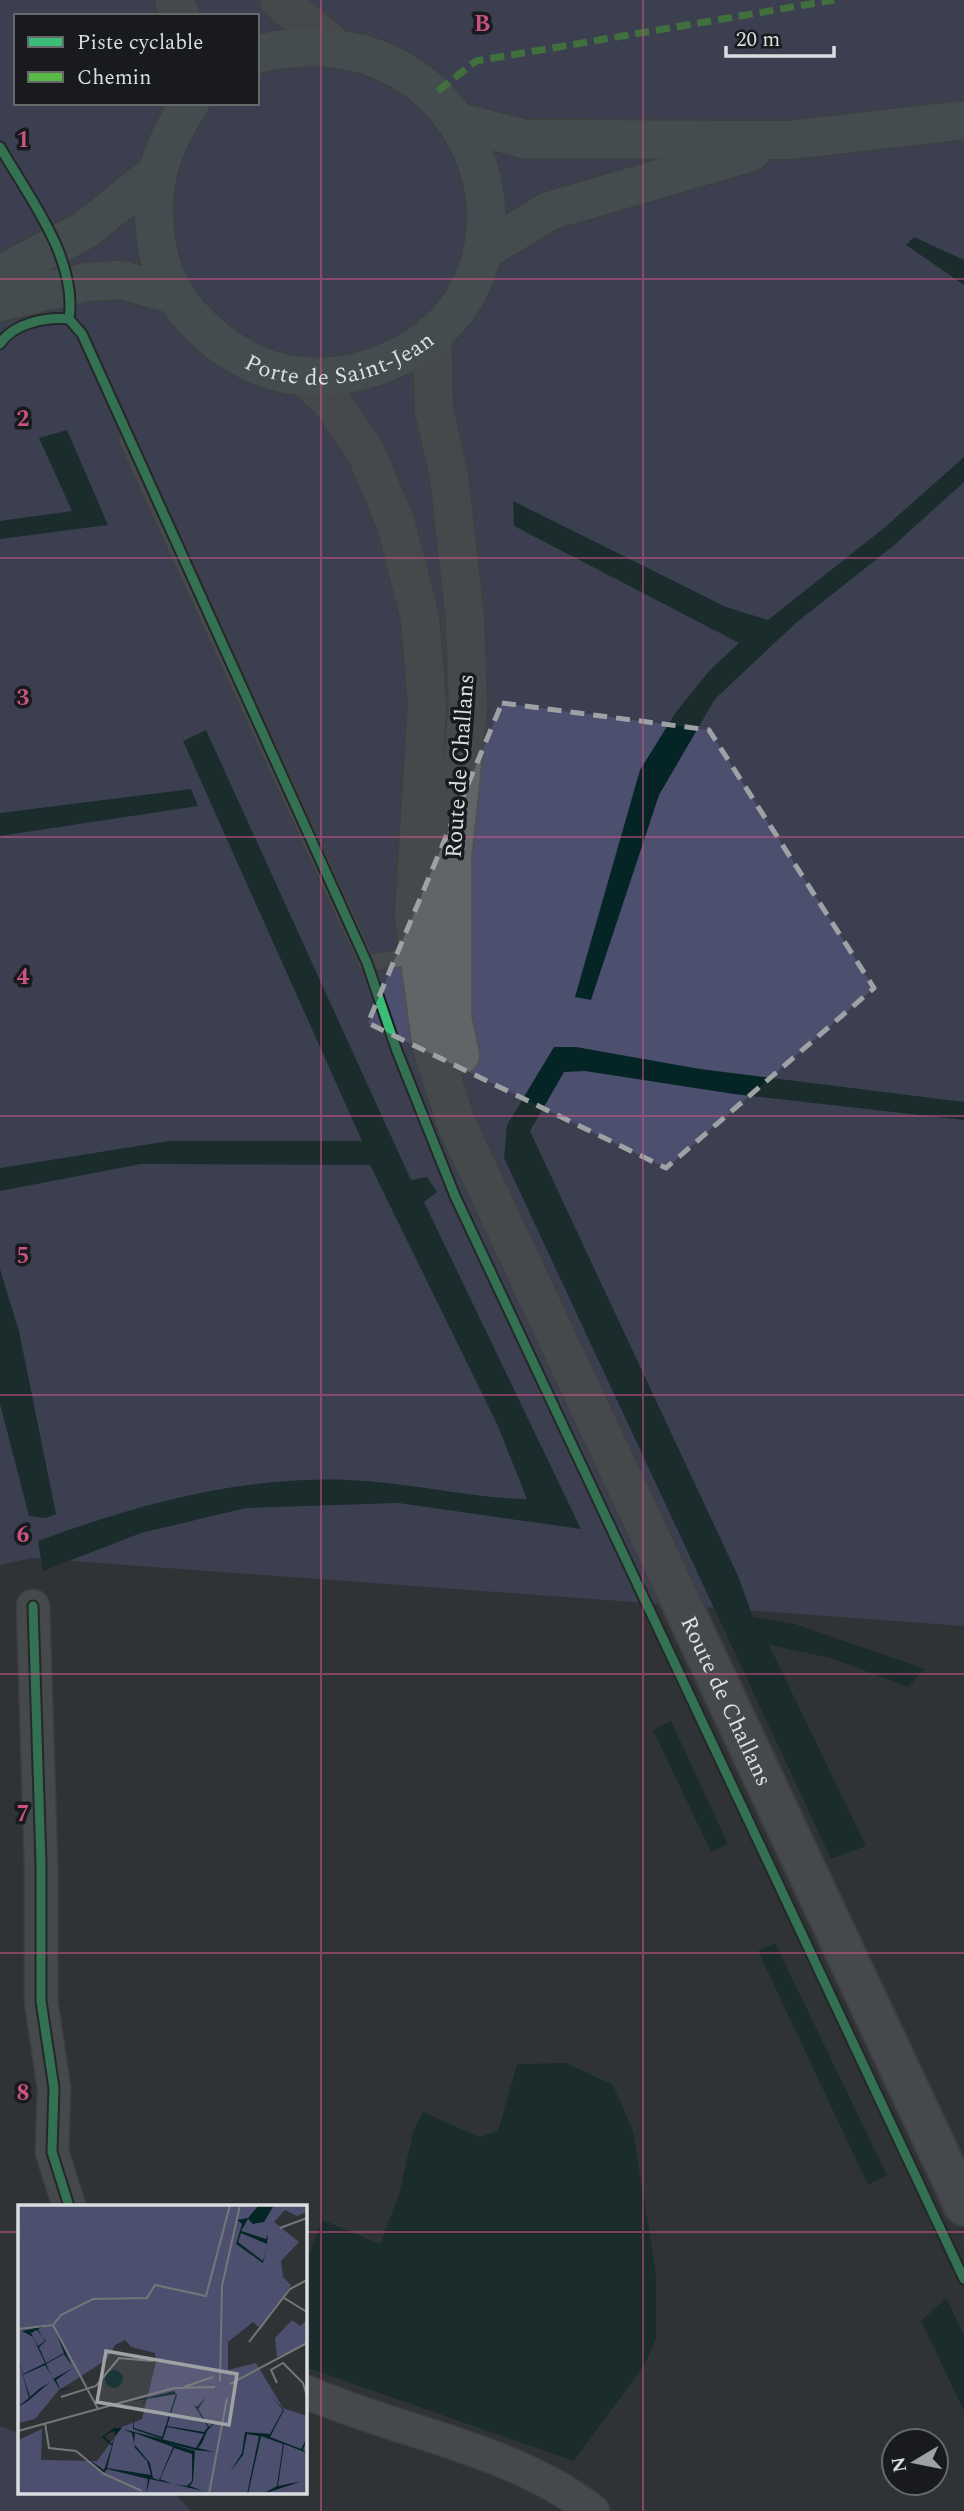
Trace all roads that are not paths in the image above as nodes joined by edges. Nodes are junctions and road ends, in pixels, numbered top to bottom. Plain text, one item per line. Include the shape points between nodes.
1 (279, 0) edge
2 (329, 42) junction
3 (259, 53) edge
4 (189, 105) edge
5 (964, 120) edge
6 (463, 124) junction
7 (790, 140) junction
8 (156, 173) junction
9 (482, 253) junction
10 (0, 275) edge
11 (175, 295) junction
12 (0, 302) edge
13 (432, 334) junction
14 (305, 377) junction
15 (127, 440) dead end
16 (418, 955) junction
17 (490, 1197) junction
18 (33, 1606) dead end
19 (68, 2205) edge
20 (964, 2206) edge
21 (306, 2392) edge
22 (593, 2511) edge

1 - 2 main road
2 - 3 main road, Porte de Saint-Jean via 291,44
2 - 6 main road, Porte de Saint-Jean via 369,50 406,66 438,91
4 - 8 main road, Porte de Saint-Jean via 169,135
5 - 7 main road
6 - 7 main road via 524,139
6 - 9 main road, Porte de Saint-Jean via 481,164 486,197
7 - 9 main road via 549,211
8 - 10 main road via 85,230
8 - 11 main road, Porte de Saint-Jean via 152,215 159,256
9 - 13 main road, Porte de Saint-Jean via 463,297
11 - 12 main road via 121,280 86,282
11 - 14 main road, Porte de Saint-Jean via 199,327 230,352 266,369
13 - 14 main road, Porte de Saint-Jean via 394,360 351,375
13 - 17 main road, Route de Challans via 434,410 449,475 458,548 468,696 452,858 452,1017
14 - 16 main road, Route de Challans via 330,400 365,450 396,524 420,618 428,705 414,915
15 - 16 lane via 367,962
16 - 17 main road, Route de Challans via 432,1048 457,1125
17 - 20 main road, Route de Challans
18 - 19 street via 40,2001 54,2088 52,2152
21 - 22 street via 511,2465

